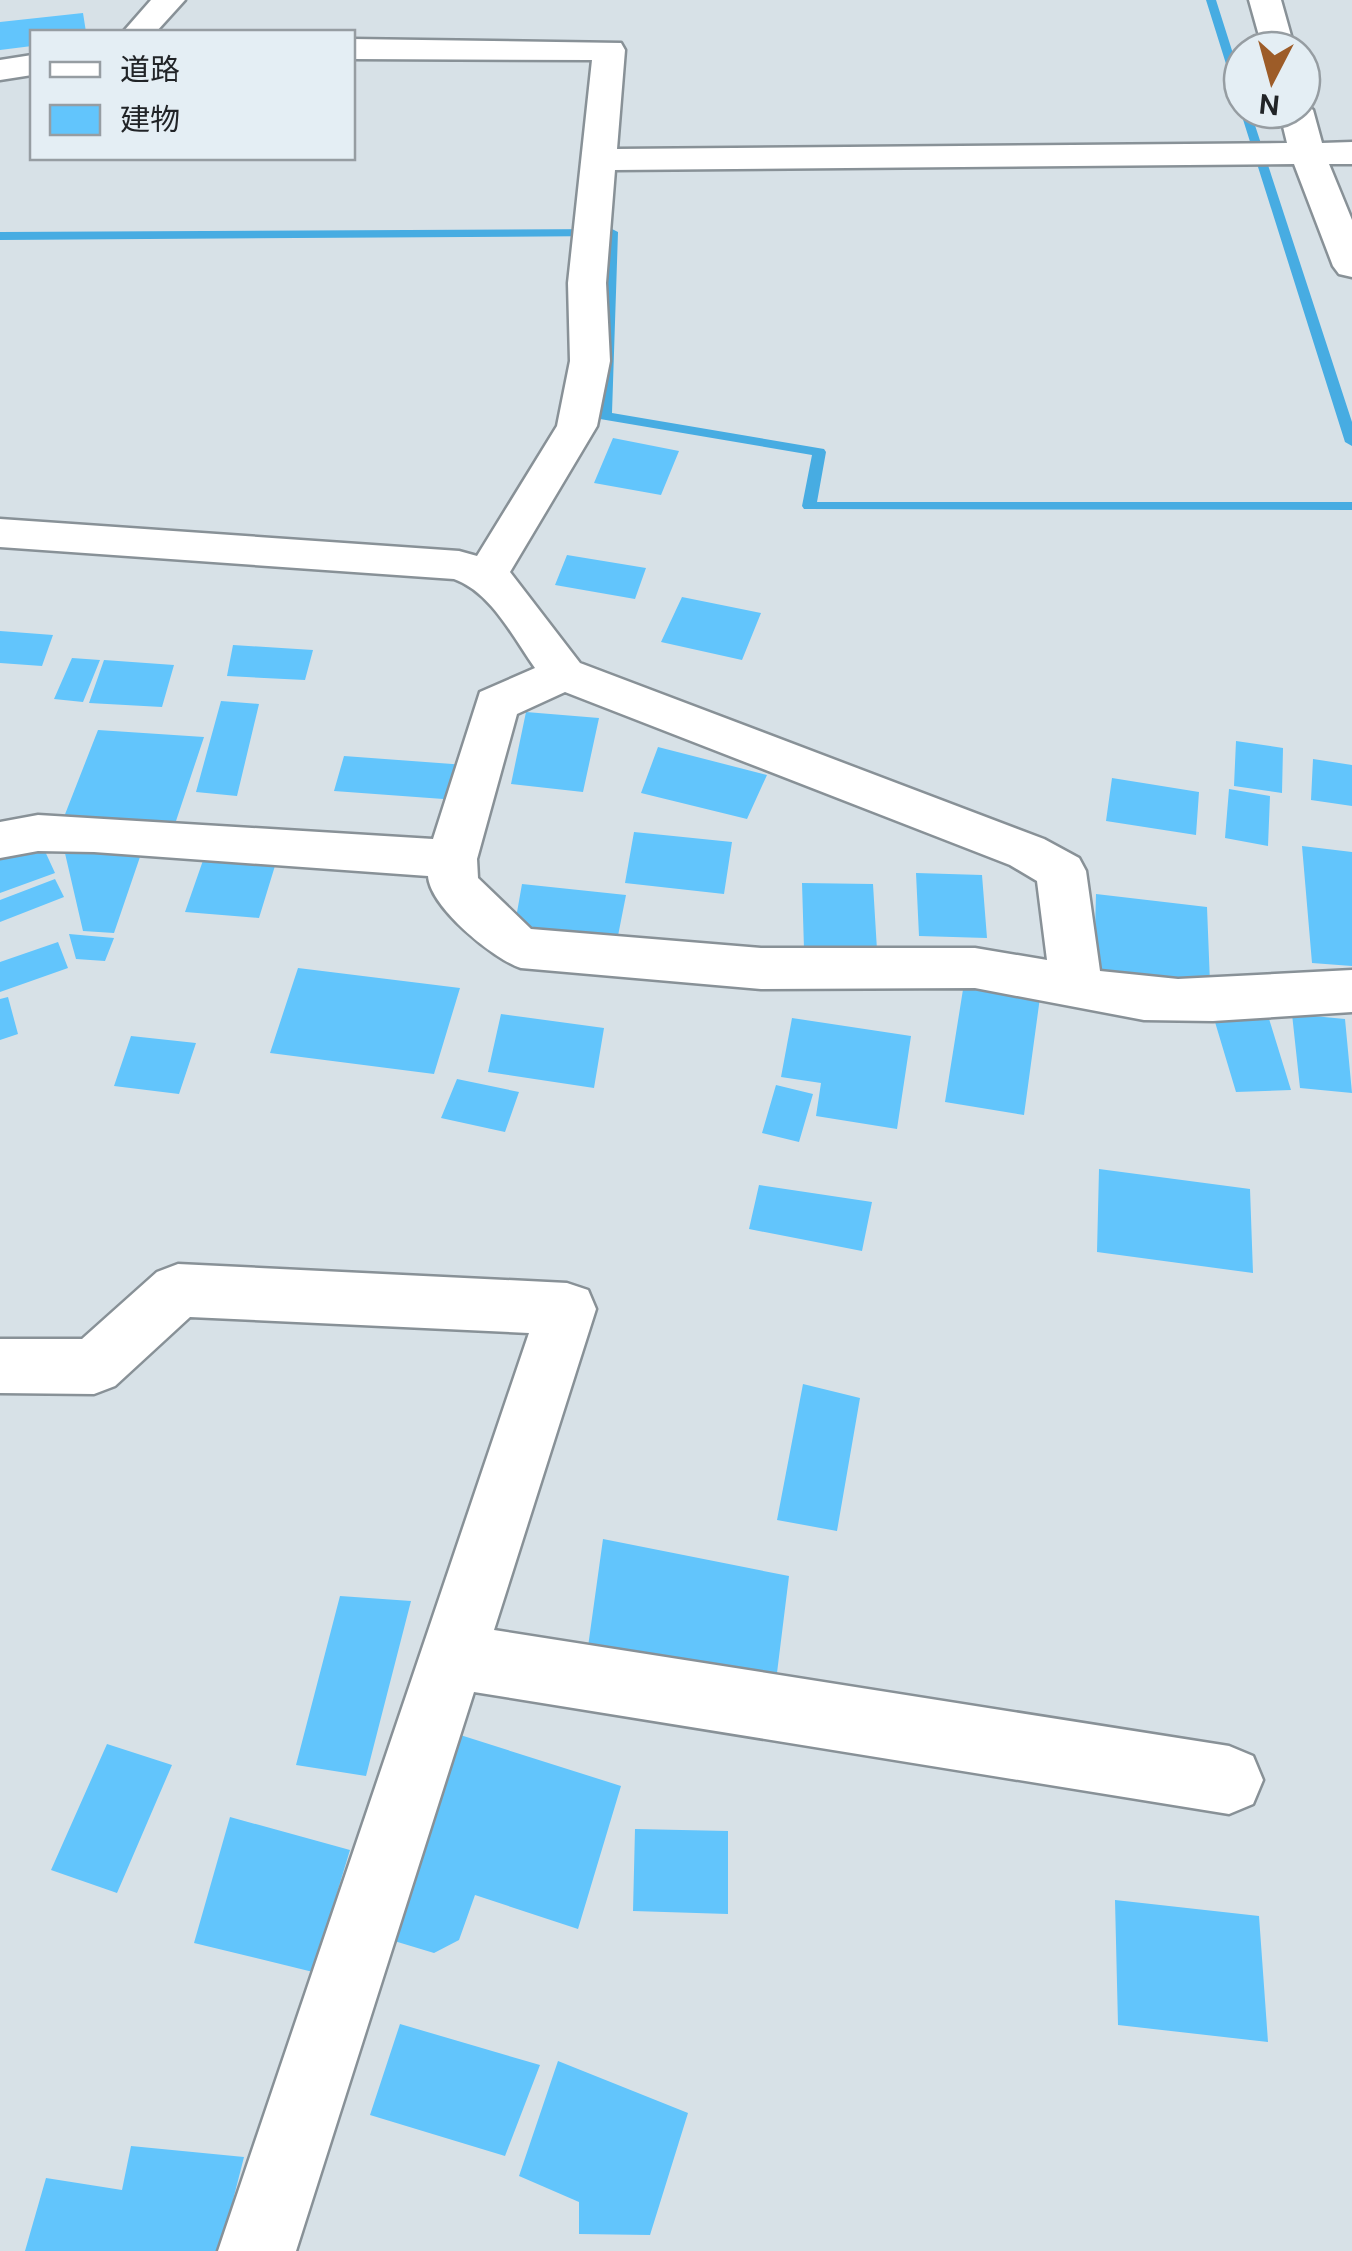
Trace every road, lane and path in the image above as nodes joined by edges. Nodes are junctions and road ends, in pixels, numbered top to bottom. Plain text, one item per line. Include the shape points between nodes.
1 (169, 0) edge
2 (1266, 2) edge
3 (141, 30) edge
4 (1274, 30) edge
5 (355, 49) edge
6 (30, 64) edge
7 (0, 70) edge
8 (1298, 130) edge
9 (1300, 153) junction
10 (1352, 153) edge
11 (602, 160) junction
12 (1352, 266) edge
13 (0, 533) edge
14 (487, 575) junction
15 (564, 674) junction
16 (0, 840) edge
17 (452, 859) junction
18 (1076, 986) junction
19 (1352, 991) edge
20 (0, 1366) edge
21 (453, 1656) junction
22 (1229, 1780) dead end
23 (257, 2251) edge

1 - 3 street
2 - 4 street
5 - 11 street via 610,50
6 - 7 street
8 - 9 street
9 - 10 street
9 - 11 street
9 - 12 street
11 - 14 street via 587,283 590,361 577,426
13 - 14 street via 459,565
14 - 15 street
15 - 17 street via 496,704
15 - 18 street via 1028,852 1060,871
16 - 17 street via 94,834
17 - 18 street via 454,884 521,948 720,966 940,966
18 - 19 street via 1188,1001
20 - 21 street via 94,1366 178,1290 567,1310
21 - 22 street
21 - 23 street

